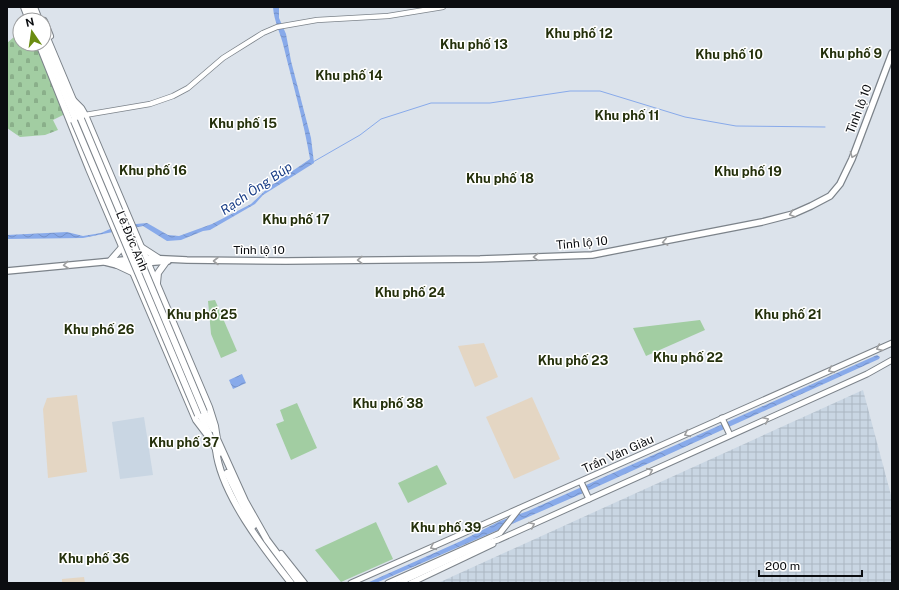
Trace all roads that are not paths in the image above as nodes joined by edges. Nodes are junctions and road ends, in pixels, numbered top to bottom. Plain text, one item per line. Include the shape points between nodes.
1 (443, 7) edge
2 (52, 41) edge
3 (52, 50) edge
4 (43, 52) edge
5 (47, 52) edge
6 (892, 53) edge
7 (50, 69) junction
8 (61, 72) junction
9 (61, 84) junction
10 (78, 118) junction
11 (124, 208) junction
12 (108, 213) junction
13 (139, 243) junction
14 (122, 245) junction
15 (158, 258) junction
16 (108, 261) junction
17 (129, 261) junction
18 (146, 261) junction
19 (169, 261) junction
20 (117, 265) junction
21 (7, 271) edge
22 (134, 274) junction
23 (157, 286) junction
24 (142, 293) junction
25 (170, 316) junction
26 (155, 322) junction
27 (892, 343) edge
28 (892, 360) edge
29 (202, 413) junction
30 (723, 420) junction
31 (729, 434) junction
32 (215, 440) junction
33 (581, 482) junction
34 (589, 499) junction
35 (520, 508) junction
36 (497, 541) junction
37 (264, 542) junction
38 (291, 583) edge
39 (299, 583) edge
40 (304, 583) edge
41 (351, 583) edge
42 (388, 583) edge
43 (399, 583) edge
44 (411, 583) edge

1 - 10 street via 388,16 328,19 276,27 223,58 188,88 173,96
2 - 8 highway
3 - 8 highway
4 - 7 highway, Lê Đức Anh
5 - 9 highway
6 -> 19 main road, Tỉnh lộ 10 via 842,180 827,198 793,214 592,255 461,259
7 - 9 highway
7 - 10 highway, Lê Đức Anh
8 - 10 highway via 74,101
9 - 10 highway
10 - 11 highway, Lê Đức Anh
10 - 12 highway, Lê Đức Anh
10 - 29 highway, bridge
11 - 12 highway via 119,212
11 - 13 highway, Lê Đức Anh
12 - 14 highway, Lê Đức Anh
13 - 14 highway
13 - 15 highway
13 - 18 highway, Lê Đức Anh
14 - 16 highway
14 - 17 highway, Lê Đức Anh
15 - 18 main road, Tỉnh lộ 10
15 - 19 main road, Tỉnh lộ 10
16 - 17 main road, Tỉnh lộ 10
16 - 20 main road, Tỉnh lộ 10
16 -> 21 main road, Tỉnh lộ 10
17 - 18 main road, Tỉnh lộ 10
17 - 20 main road, Tỉnh lộ 10
17 - 22 highway, Lê Đức Anh
18 - 19 main road, Tỉnh lộ 10
18 - 23 highway, Lê Đức Anh
19 - 23 highway via 158,273
20 - 22 highway
22 - 24 highway, Lê Đức Anh
23 - 24 highway via 147,287
23 - 25 highway, Lê Đức Anh
24 - 26 highway, Lê Đức Anh
25 - 26 highway via 160,317
25 - 32 highway, Lê Đức Anh via 214,420
26 - 32 highway, Lê Đức Anh via 196,420
27 -> 30 main road, Trần Văn Giàu
31 -> 28 main road via 867,374
29 - 32 highway via 210,423
29 - 32 highway via 207,430
30 - 31 main road
30 -> 33 main road, Trần Văn Giàu
34 -> 31 main road
32 - 37 highway, Lê Đức Anh
32 - 37 highway, Lê Đức Anh via 216,450
33 - 34 main road
33 - 35 main road, Trần Văn Giàu
36 -> 34 main road
35 -> 41 main road, Trần Văn Giàu
35 - 42 main road via 500,533
36 - 43 main road via 481,545
36 - 44 main road
37 - 38 highway, Lê Đức Anh
37 - 39 highway, Lê Đức Anh
37 - 40 highway, Lê Đức Anh via 276,548

